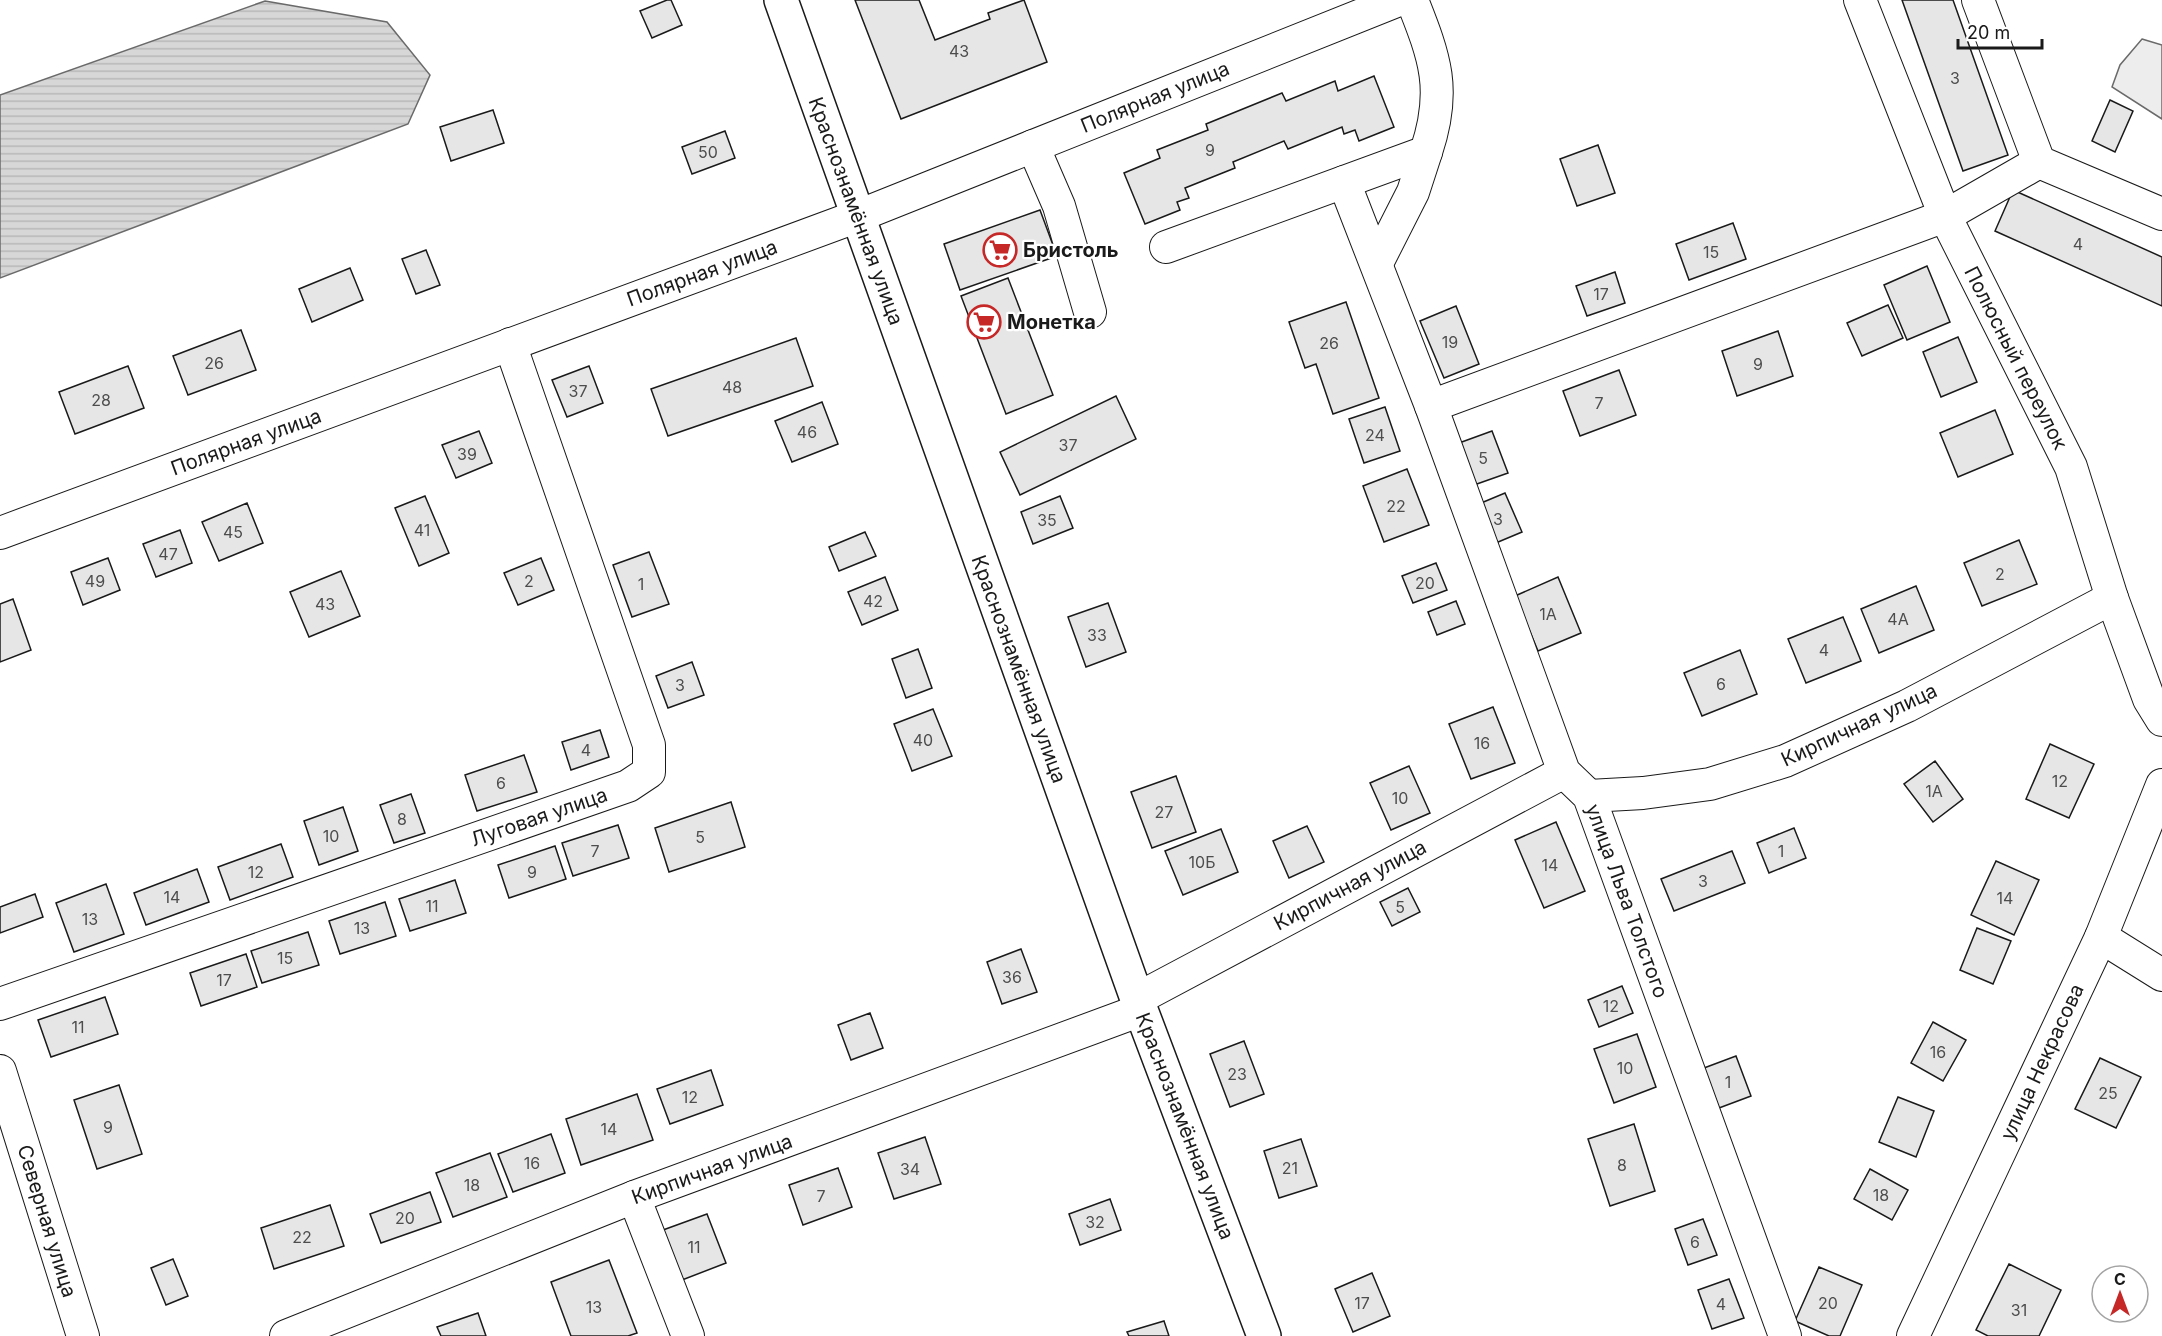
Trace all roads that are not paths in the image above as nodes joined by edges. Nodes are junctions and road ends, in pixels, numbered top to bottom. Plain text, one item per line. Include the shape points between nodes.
1 (781, 0) edge
2 (1399, 0) edge
3 (1412, 0) edge
4 (1860, 0) edge
5 (1978, 0) edge
6 (1033, 146) junction
7 (1426, 152) junction
8 (2039, 162) junction
9 (1344, 182) junction
10 (2162, 214) edge
11 (858, 216) junction
12 (1945, 216) junction
13 (1166, 247) dead end
14 (1377, 263) junction
15 (1090, 312) dead end
16 (510, 344) junction
17 (1431, 406) junction
18 (0, 533) edge
19 (2112, 598) junction
20 (2162, 720) edge
21 (1564, 772) junction
22 (2162, 785) edge
23 (1589, 796) junction
24 (2101, 937) junction
25 (2162, 975) edge
26 (0, 1004) edge
27 (1139, 1005) junction
28 (0, 1071) edge
29 (634, 1197) junction
30 (83, 1336) edge
31 (286, 1336) edge
32 (688, 1336) edge
33 (1264, 1336) edge
34 (1785, 1336) edge
35 (1913, 1336) edge

1 - 11 main road, Краснознамённая улица
2 - 6 street, Полярная улица
3 - 7 street via 1437,76 1436,111
4 - 12 street, Полюсный переулок
5 - 8 street
6 - 11 street, Полярная улица
6 - 15 street via 1059,206
7 - 9 street
7 - 14 street via 1413,192
8 - 10 street
8 - 12 street
9 - 13 street
9 - 14 street, улица Льва Толстого
11 - 16 street, Полярная улица
11 - 27 main road, Краснознамённая улица
12 - 17 street
12 - 19 street, Полюсный переулок via 2071,467
14 - 17 street, улица Льва Толстого
16 - 18 street, Полярная улица
16 - 26 street, Луговая улица via 649,745 649,772 628,786
17 - 21 street, улица Льва Толстого
19 - 20 street, Полюсный переулок via 2149,699
19 - 23 street, Кирпичная улица via 1907,705 1785,761 1710,784
21 - 23 street, улица Льва Толстого
21 - 27 street, Кирпичная улица
22 - 24 street, улица Некрасова
23 - 34 street, улица Льва Толстого
24 - 25 street
24 - 35 street, улица Некрасова
27 - 29 street, Кирпичная улица
27 - 33 main road, Краснознамённая улица
28 - 30 street, Северная улица
29 - 31 street, Кирпичная улица
29 - 32 street

